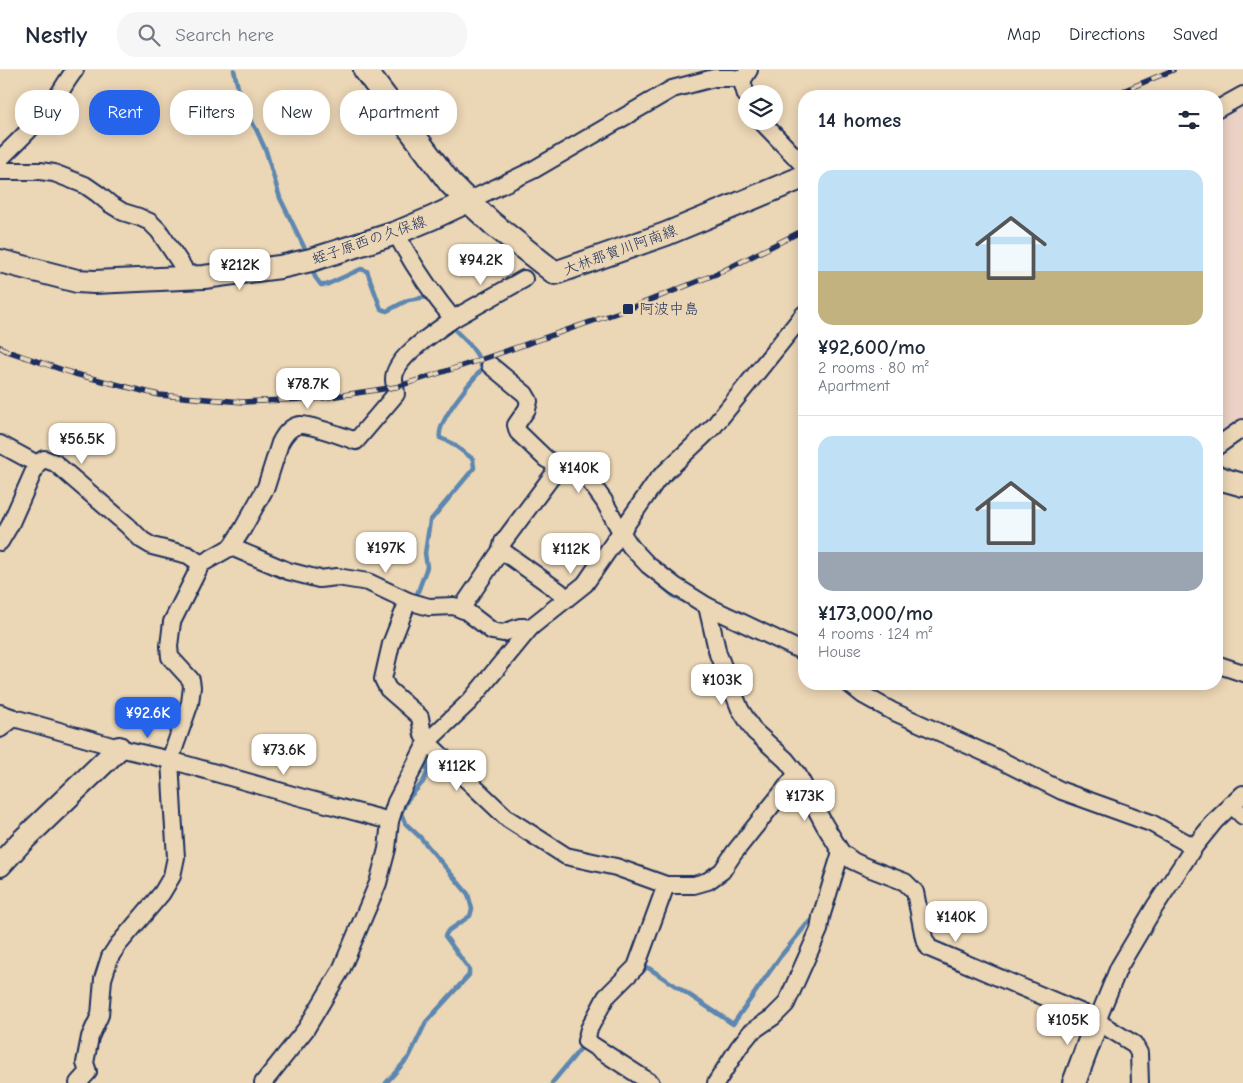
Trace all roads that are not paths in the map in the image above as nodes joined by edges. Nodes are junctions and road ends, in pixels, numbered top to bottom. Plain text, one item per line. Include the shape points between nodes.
1 (75, 70) edge
2 (364, 70) edge
3 (746, 82) edge
4 (1243, 95) edge
5 (1223, 106) edge
6 (770, 130) edge
7 (0, 159) edge
8 (798, 160) edge
9 (0, 171) edge
10 (798, 179) edge
11 (468, 201) junction
12 (396, 233) junction
13 (0, 261) edge
14 (187, 278) junction
15 (524, 279) dead end
16 (450, 321) junction
17 (798, 321) edge
18 (490, 365) dead end
19 (1243, 428) edge
20 (1223, 442) edge
21 (0, 444) edge
22 (37, 464) junction
23 (554, 469) junction
24 (1223, 479) edge
25 (1243, 485) edge
26 (5, 522) edge
27 (621, 532) junction
28 (0, 542) edge
29 (231, 547) junction
30 (501, 550) junction
31 (201, 564) junction
32 (565, 600) junction
33 (408, 601) junction
34 (707, 606) junction
35 (461, 609) junction
36 (531, 627) junction
37 (798, 649) edge
38 (1223, 666) edge
39 (1243, 673) edge
40 (857, 690) edge
41 (7, 715) edge
42 (0, 729) edge
43 (427, 742) junction
44 (119, 748) junction
45 (170, 760) junction
46 (795, 778) junction
47 (1237, 799) edge
48 (1243, 816) edge
49 (390, 821) junction
50 (1194, 847) junction
51 (841, 852) junction
52 (0, 866) edge
53 (666, 885) junction
54 (1097, 1021) junction
55 (78, 1083) edge
56 (263, 1083) edge
57 (650, 1083) edge
58 (716, 1083) edge
59 (1074, 1083) edge
60 (1140, 1083) edge

1 - 7 street via 53,104
2 - 11 main road, 大林那賀川阿南線
3 - 11 street via 714,78 672,89 533,170
4 - 5 street
6 - 8 street
9 - 14 street via 54,173 85,185 123,212 150,222 183,267
10 - 11 main road, 大林那賀川阿南線 via 666,234 555,273
11 - 12 main road, 蛭子原西の久保線
12 - 14 main road, 蛭子原西の久保線 via 280,268
12 - 16 street
13 - 14 main road, 蛭子原西の久保線 via 77,281
15 - 16 street
16 - 29 street via 414,348 398,365 394,378 396,394 356,441 300,425 284,436 266,487
17 - 27 street via 714,426 657,480
18 - 23 street via 525,394 529,401 516,425 518,432
19 - 20 street
21 - 22 street
22 - 26 street
22 - 31 street via 44,459 55,462 142,540 152,546 188,555
23 - 27 street via 564,463 574,466 588,479
23 - 30 street via 503,542
24 - 25 main road
26 - 28 street
27 - 32 street via 585,584
27 - 34 street via 648,565
29 - 31 street
29 - 33 street via 288,571 319,579 337,577 368,582
30 - 32 street via 560,592
30 - 35 street
31 - 45 street via 172,622 170,657 191,680 192,687 190,703
32 - 36 street
33 - 35 street
33 - 43 street via 390,644 383,679 388,689 420,716
34 - 37 street
34 - 46 street via 718,654 740,709 754,731 786,760
35 - 36 street via 492,631 503,633
36 - 43 street via 470,700
38 - 39 street
40 - 50 street via 892,711 1062,791 1151,823
41 - 42 street
41 - 44 street
43 - 49 street via 396,802
43 - 53 street via 508,819 566,856 616,867
44 - 45 street
44 - 52 main road
45 - 49 street
45 - 55 street via 176,857 172,876 110,957 103,980 100,1015 90,1037 85,1063 88,1072
46 - 51 street
46 - 53 street via 722,871 708,881 694,885
47 - 48 street
47 - 50 street
49 - 56 street via 378,883 341,970 306,1029
50 - 54 street via 1119,967
51 - 54 street via 866,867 906,882 915,892 924,938 930,948
51 - 58 street via 819,930 786,1004 751,1032
53 - 57 street via 636,967 606,997 588,1029 586,1041
54 - 59 main road
54 - 60 street via 1134,1044 1139,1053

